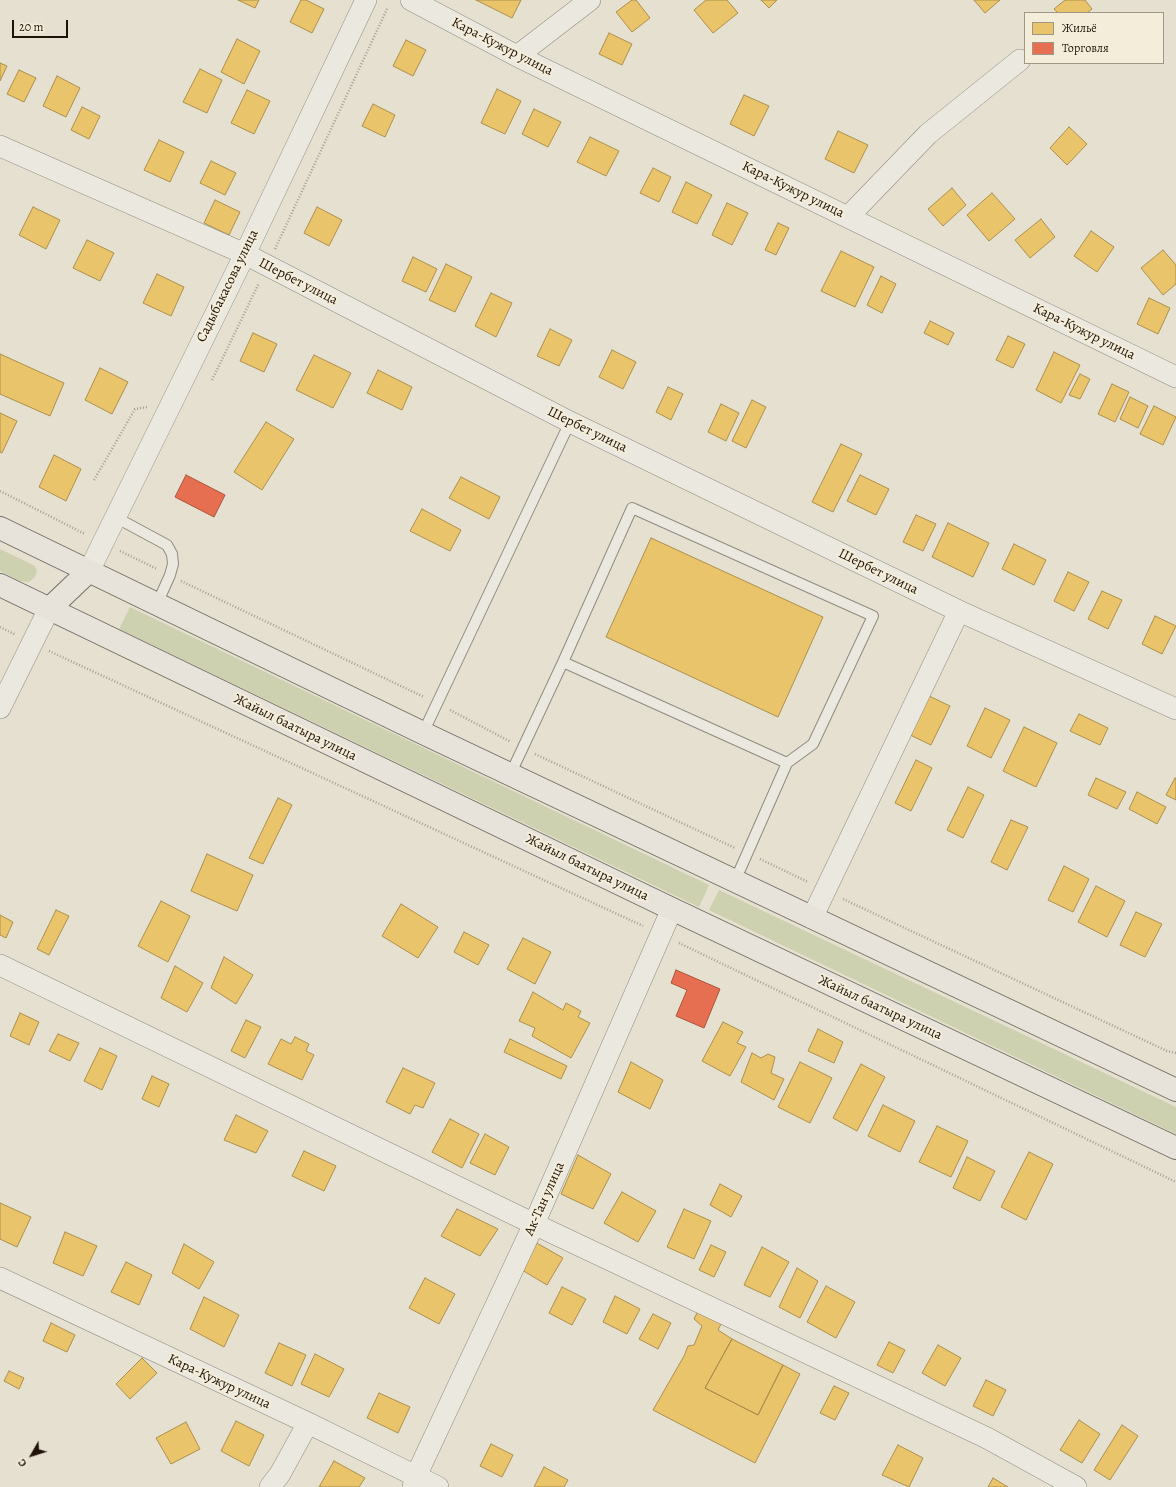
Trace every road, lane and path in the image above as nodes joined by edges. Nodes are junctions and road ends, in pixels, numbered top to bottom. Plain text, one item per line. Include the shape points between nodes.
1 (366, 0) edge
2 (411, 0) edge
3 (590, 0) edge
4 (388, 7) dead end
5 (517, 56) junction
6 (1020, 60) dead end
7 (0, 146) edge
8 (848, 217) junction
9 (244, 254) junction
10 (272, 255) dead end
11 (261, 278) dead end
12 (1176, 377) edge
13 (212, 380) dead end
14 (149, 407) dead end
15 (570, 422) junction
16 (94, 480) dead end
17 (0, 491) edge
18 (115, 517) junction
19 (0, 528) edge
20 (102, 543) junction
21 (89, 571) junction
22 (170, 575) junction
23 (0, 585) edge
24 (157, 604) junction
25 (49, 609) junction
26 (959, 611) junction
27 (0, 627) edge
28 (32, 643) junction
29 (563, 662) junction
30 (437, 704) junction
31 (0, 708) edge
32 (1176, 709) edge
33 (423, 733) junction
34 (523, 748) junction
35 (787, 763) junction
36 (510, 775) junction
37 (747, 853) junction
38 (735, 881) junction
39 (825, 891) junction
40 (672, 909) junction
41 (812, 918) junction
42 (661, 934) junction
43 (0, 965) edge
44 (1176, 1053) edge
45 (1176, 1090) edge
46 (1176, 1148) edge
47 (1176, 1182) edge
48 (534, 1224) junction
49 (0, 1278) edge
50 (308, 1423) junction
51 (415, 1482) edge
52 (270, 1487) edge
53 (438, 1487) edge
54 (1076, 1487) edge

1 - 9 street, Садыбакасова улица
2 - 5 street, Кара-Кужур улица
3 - 5 street
4 - 10 path
5 - 8 street, Кара-Кужур улица
6 - 8 street via 928,134
7 - 9 street, Шербет улица
8 - 12 street, Кара-Кужур улица
9 - 15 street, Шербет улица
9 - 18 street, Садыбакасова улица
11 - 13 path
14 - 16 path via 135,409
15 - 26 street, Шербет улица
15 - 30 lane
17 - 20 path
18 - 20 street, Садыбакасова улица
18 - 22 lane via 167,545 172,554
19 - 21 main road
20 - 21 street, Садыбакасова улица
20 - 22 path
21 - 24 main road
21 - 25 main road
22 - 24 lane
22 - 30 path
23 - 25 main road, Жайыл баатыра улица
24 - 33 main road
25 - 28 street
25 - 40 main road, Жайыл баатыра улица
26 - 32 street, Шербет улица
26 - 39 street
27 - 28 path
28 - 31 street
28 - 42 path
29 - 34 lane
29 - 35 lane
29 - 35 lane via 632,508 873,616 814,744
30 - 33 lane
30 - 34 path
33 - 36 main road
34 - 36 lane
34 - 37 path
35 - 37 lane
36 - 38 main road
37 - 38 lane
37 - 39 path
38 - 41 main road
39 - 41 street
39 - 44 path via 1167,1052
40 - 42 street, Ак-Тан улица
40 - 46 main road, Жайыл баатыра улица
41 - 45 main road
42 - 47 path
42 - 48 street, Ак-Тан улица
43 - 48 street
48 - 51 street, Ак-Тан улица
48 - 54 street via 987,1438
49 - 50 street, Кара-Кужур улица
50 - 51 street, Кара-Кужур улица
50 - 52 street
51 - 53 street, Кара-Кужур улица

